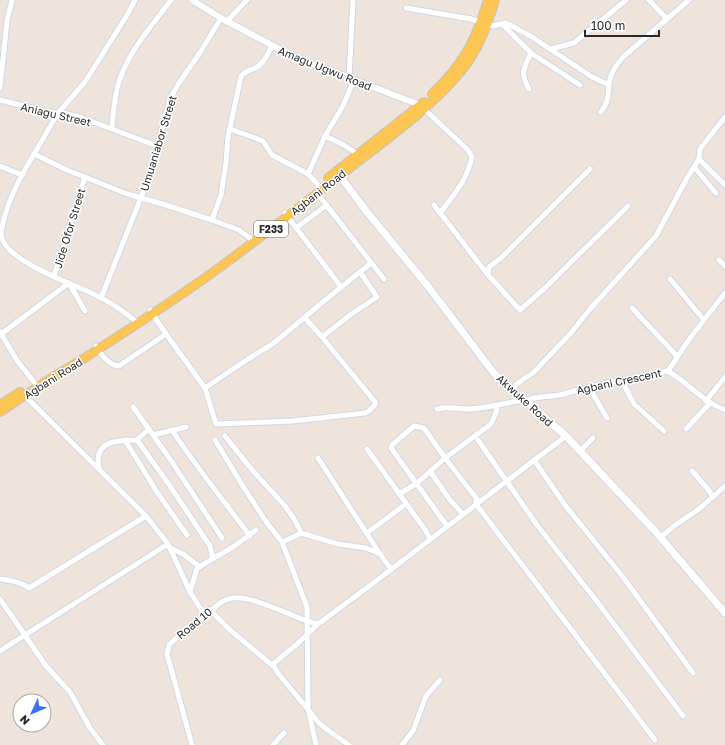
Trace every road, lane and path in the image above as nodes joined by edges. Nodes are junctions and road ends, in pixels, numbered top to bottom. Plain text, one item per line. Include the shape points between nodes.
1 (12, 0) edge
2 (135, 0) edge
3 (171, 0) edge
4 (192, 0) edge
5 (246, 0) edge
6 (354, 0) edge
7 (488, 0) edge
8 (495, 0) edge
9 (626, 0) edge
10 (649, 0) edge
11 (689, 0) edge
12 (406, 8) dead end
13 (667, 19) junction
14 (223, 20) junction
15 (484, 24) junction
16 (502, 24) junction
17 (272, 46) junction
18 (551, 49) junction
19 (531, 53) junction
20 (352, 79) junction
21 (609, 84) junction
22 (580, 85) dead end
23 (0, 88) edge
24 (529, 89) dead end
25 (0, 100) edge
26 (422, 106) junction
27 (601, 112) dead end
28 (58, 113) junction
29 (725, 117) edge
30 (112, 128) junction
31 (230, 129) junction
32 (325, 136) junction
33 (157, 146) junction
34 (34, 154) junction
35 (358, 154) junction
36 (699, 159) junction
37 (0, 166) edge
38 (694, 167) junction
39 (590, 169) dead end
40 (339, 173) junction
41 (308, 174) junction
42 (22, 175) junction
43 (85, 177) junction
44 (725, 185) edge
45 (318, 189) junction
46 (716, 193) dead end
47 (141, 198) junction
48 (326, 205) junction
49 (434, 205) dead end
50 (628, 206) dead end
51 (440, 213) junction
52 (286, 215) junction
53 (212, 220) junction
54 (2, 223) edge
55 (296, 228) junction
56 (251, 239) junction
57 (719, 260) dead end
58 (371, 263) junction
59 (725, 266) edge
60 (360, 272) junction
61 (488, 275) junction
62 (54, 276) junction
63 (384, 279) dead end
64 (670, 279) dead end
65 (69, 283) junction
66 (341, 287) junction
67 (725, 293) edge
68 (101, 298) junction
69 (632, 308) dead end
70 (85, 311) dead end
71 (151, 312) junction
72 (305, 318) junction
73 (704, 320) junction
74 (136, 322) junction
75 (0, 334) edge
76 (166, 334) junction
77 (322, 337) junction
78 (97, 347) junction
79 (677, 356) junction
80 (668, 371) junction
81 (725, 377) edge
82 (622, 381) junction
83 (34, 382) junction
84 (589, 387) junction
85 (205, 388) junction
86 (510, 390) junction
87 (23, 393) junction
88 (525, 400) junction
89 (708, 402) junction
90 (0, 404) edge
91 (495, 405) junction
92 (133, 407) dead end
93 (437, 409) dead end
94 (725, 410) edge
95 (0, 412) edge
96 (607, 418) dead end
97 (186, 428) dead end
98 (686, 429) dead end
99 (149, 430) junction
100 (172, 430) junction
101 (664, 431) dead end
102 (153, 435) junction
103 (225, 436) dead end
104 (566, 436) junction
105 (593, 438) dead end
106 (125, 440) junction
107 (137, 440) junction
108 (215, 440) dead end
109 (478, 440) dead end
110 (367, 449) dead end
111 (580, 451) junction
112 (318, 458) dead end
113 (445, 458) junction
114 (534, 460) junction
115 (100, 469) junction
116 (430, 471) junction
117 (692, 471) dead end
118 (506, 482) junction
119 (416, 484) junction
120 (725, 486) edge
121 (399, 494) junction
122 (713, 497) junction
123 (406, 504) junction
124 (476, 504) junction
125 (463, 514) junction
126 (146, 516) junction
127 (447, 526) junction
128 (256, 530) dead end
129 (301, 533) junction
130 (367, 533) junction
131 (187, 535) dead end
132 (250, 536) junction
133 (222, 538) dead end
134 (431, 538) junction
135 (660, 538) junction
136 (282, 542) junction
137 (169, 546) junction
138 (380, 554) junction
139 (213, 559) junction
140 (200, 567) junction
141 (391, 569) junction
142 (0, 579) edge
143 (190, 592) junction
144 (0, 599) edge
145 (208, 612) junction
146 (725, 613) edge
147 (307, 621) junction
148 (318, 624) junction
149 (307, 634) junction
150 (25, 635) junction
151 (0, 651) edge
152 (274, 666) junction
153 (693, 673) dead end
154 (440, 680) dead end
155 (308, 708) junction
156 (683, 716) dead end
157 (284, 733) dead end
158 (655, 740) dead end
159 (103, 745) edge
160 (192, 745) edge
161 (273, 745) edge
162 (316, 745) edge
163 (349, 745) edge
164 (402, 745) edge

1 - 23 street via 7,21
2 - 28 street via 85,82
3 - 30 street via 140,41 125,69 117,88
4 - 14 street, Amagu Ugwu Road
5 - 14 street, Umuaniabor Street
6 - 20 street
7 - 15 main road, Agbani Road / F233
8 - 15 main road, Agbani Road / F233
9 - 18 street via 574,43
10 - 13 street
11 - 13 street
12 - 15 street via 471,19
13 - 21 street via 615,66
14 - 17 street, Amagu Ugwu Road
14 - 33 street, Umuaniabor Street via 174,91 166,110
15 - 16 street
15 - 26 main road, Agbani Road / F233 via 482,39 470,60 454,80
16 - 18 street via 514,26
16 - 19 street
17 - 20 street, Amagu Ugwu Road
17 - 31 street via 260,64 241,76
18 - 21 street via 592,77
19 - 22 street
19 - 24 street via 522,73
20 - 26 street, Amagu Ugwu Road
20 - 32 street via 343,106
21 - 27 street via 607,102
25 - 28 street, Aniagu Street
26 - 35 main road, Agbani Road / F233
26 - 40 main road, Agbani Road / F233
26 - 51 street via 468,150 472,157 469,171 462,184
28 - 30 street, Aniagu Street via 80,117
28 - 34 street
29 - 36 street via 704,142
30 - 33 street, Aniagu Street
31 - 41 street via 263,141 272,155
31 - 53 street via 221,194
32 - 35 street
32 - 41 street
33 - 47 street, Umuaniabor Street
34 - 42 street
34 - 43 street
35 - 40 main road, Agbani Road / F233
36 - 38 street
36 - 44 street
37 - 42 street
38 - 46 street
38 - 86 street via 660,230 646,248 533,373
39 - 61 street via 489,267
40 - 45 main road, Agbani Road / F233
40 - 86 main road, Akwuke Road via 493,372
41 - 45 street
42 - 54 street
43 - 47 street, Jide Ofor Street
43 - 62 street, Jide Ofor Street
45 - 48 street
45 - 52 main road, Agbani Road / F233
47 - 53 street, Jide Ofor Street
47 - 68 street, Umuaniabor Street
48 - 55 street
48 - 58 street
49 - 51 street
50 - 61 street via 520,310
51 - 61 street
52 - 55 street
52 - 56 main road, Agbani Road / F233
52 - 71 main road, Agbani Road / F233 via 223,265
53 - 56 street, Jide Ofor Street via 238,230
54 - 62 street via 2,239 9,248 26,262
55 - 66 street
56 - 71 main road, Agbani Road / F233
57 - 59 street
58 - 60 street
58 - 63 street
60 - 66 street
60 - 77 street via 377,296
62 - 65 street
64 - 73 street
65 - 68 street
65 - 70 street
65 - 75 street
66 - 72 street
67 - 73 street
68 - 74 street
69 - 79 street
71 - 74 main road, Agbani Road / F233
71 - 76 street
72 - 77 street
72 - 85 street via 274,343
73 - 79 street
74 - 78 main road, Agbani Road / F233
75 - 83 street
76 - 78 street via 119,366 112,365
76 - 85 street
77 - 85 street via 375,402 370,411 293,421 218,425 214,422
78 - 83 main road, Agbani Road / F233
78 - 87 main road, Agbani Road / F233
79 - 80 street
80 - 82 street, Agbani Crescent
80 - 89 street, Agbani Crescent
81 - 89 street
82 - 84 street, Agbani Crescent
82 - 101 street via 634,404
83 - 87 main road, Agbani Road / F233
84 - 88 street, Agbani Crescent via 560,395
84 - 96 street
86 - 88 main road, Akwuke Road
87 - 90 main road, Agbani Road / F233
87 - 95 main road, Agbani Road / F233
87 - 115 street
88 - 91 street, Agbani Crescent
88 - 104 main road, Akwuke Road
89 - 94 street, Agbani Crescent
89 - 98 street
91 - 93 street, Agbani Crescent via 468,409
91 - 113 street via 497,410 491,424
92 - 99 street
97 - 100 street
99 - 102 street
99 - 107 street
100 - 102 street
100 - 132 street via 190,458
102 - 133 street
103 - 129 street via 282,501
104 - 111 main road, Akwuke Road
104 - 114 street
105 - 111 street
106 - 107 street
106 - 115 street via 105,445 98,460
106 - 131 street
107 - 139 street via 210,546
108 - 136 street via 244,488
109 - 118 street
110 - 121 street
111 - 135 main road, Akwuke Road
112 - 130 street
113 - 116 street
113 - 119 street via 424,428 414,426 392,445 391,448
113 - 124 street via 477,499
114 - 118 street
114 - 153 street via 565,505 623,577
115 - 126 street
116 - 119 street
116 - 125 street
117 - 122 street
118 - 124 street
118 - 156 street
119 - 121 street
119 - 127 street
120 - 122 street
121 - 123 street
122 - 135 street
123 - 130 street
123 - 134 street
124 - 125 street
124 - 158 street
125 - 127 street
126 - 137 street
126 - 142 street via 29,588
127 - 134 street
128 - 132 street
129 - 136 street
129 - 138 street via 338,544 366,548
130 - 138 street
132 - 139 street
134 - 141 street
135 - 146 main road, Akwuke Road
136 - 147 street via 307,607
137 - 140 street
137 - 143 street
137 - 150 street
138 - 141 street
139 - 140 street
140 - 143 street via 196,570
141 - 148 street
143 - 145 street via 200,608
144 - 150 street
145 - 147 street, Road 10 via 224,600 241,598
145 - 152 street
145 - 160 street, Road 10 via 173,641 168,650
147 - 148 street, Road 10
147 - 149 street
148 - 149 street
149 - 152 street via 275,662
149 - 155 street
150 - 151 street
150 - 159 street via 46,666 70,692 90,728
152 - 155 street
154 - 164 street via 426,696 413,731
155 - 162 street
155 - 163 street via 320,724
157 - 161 street

